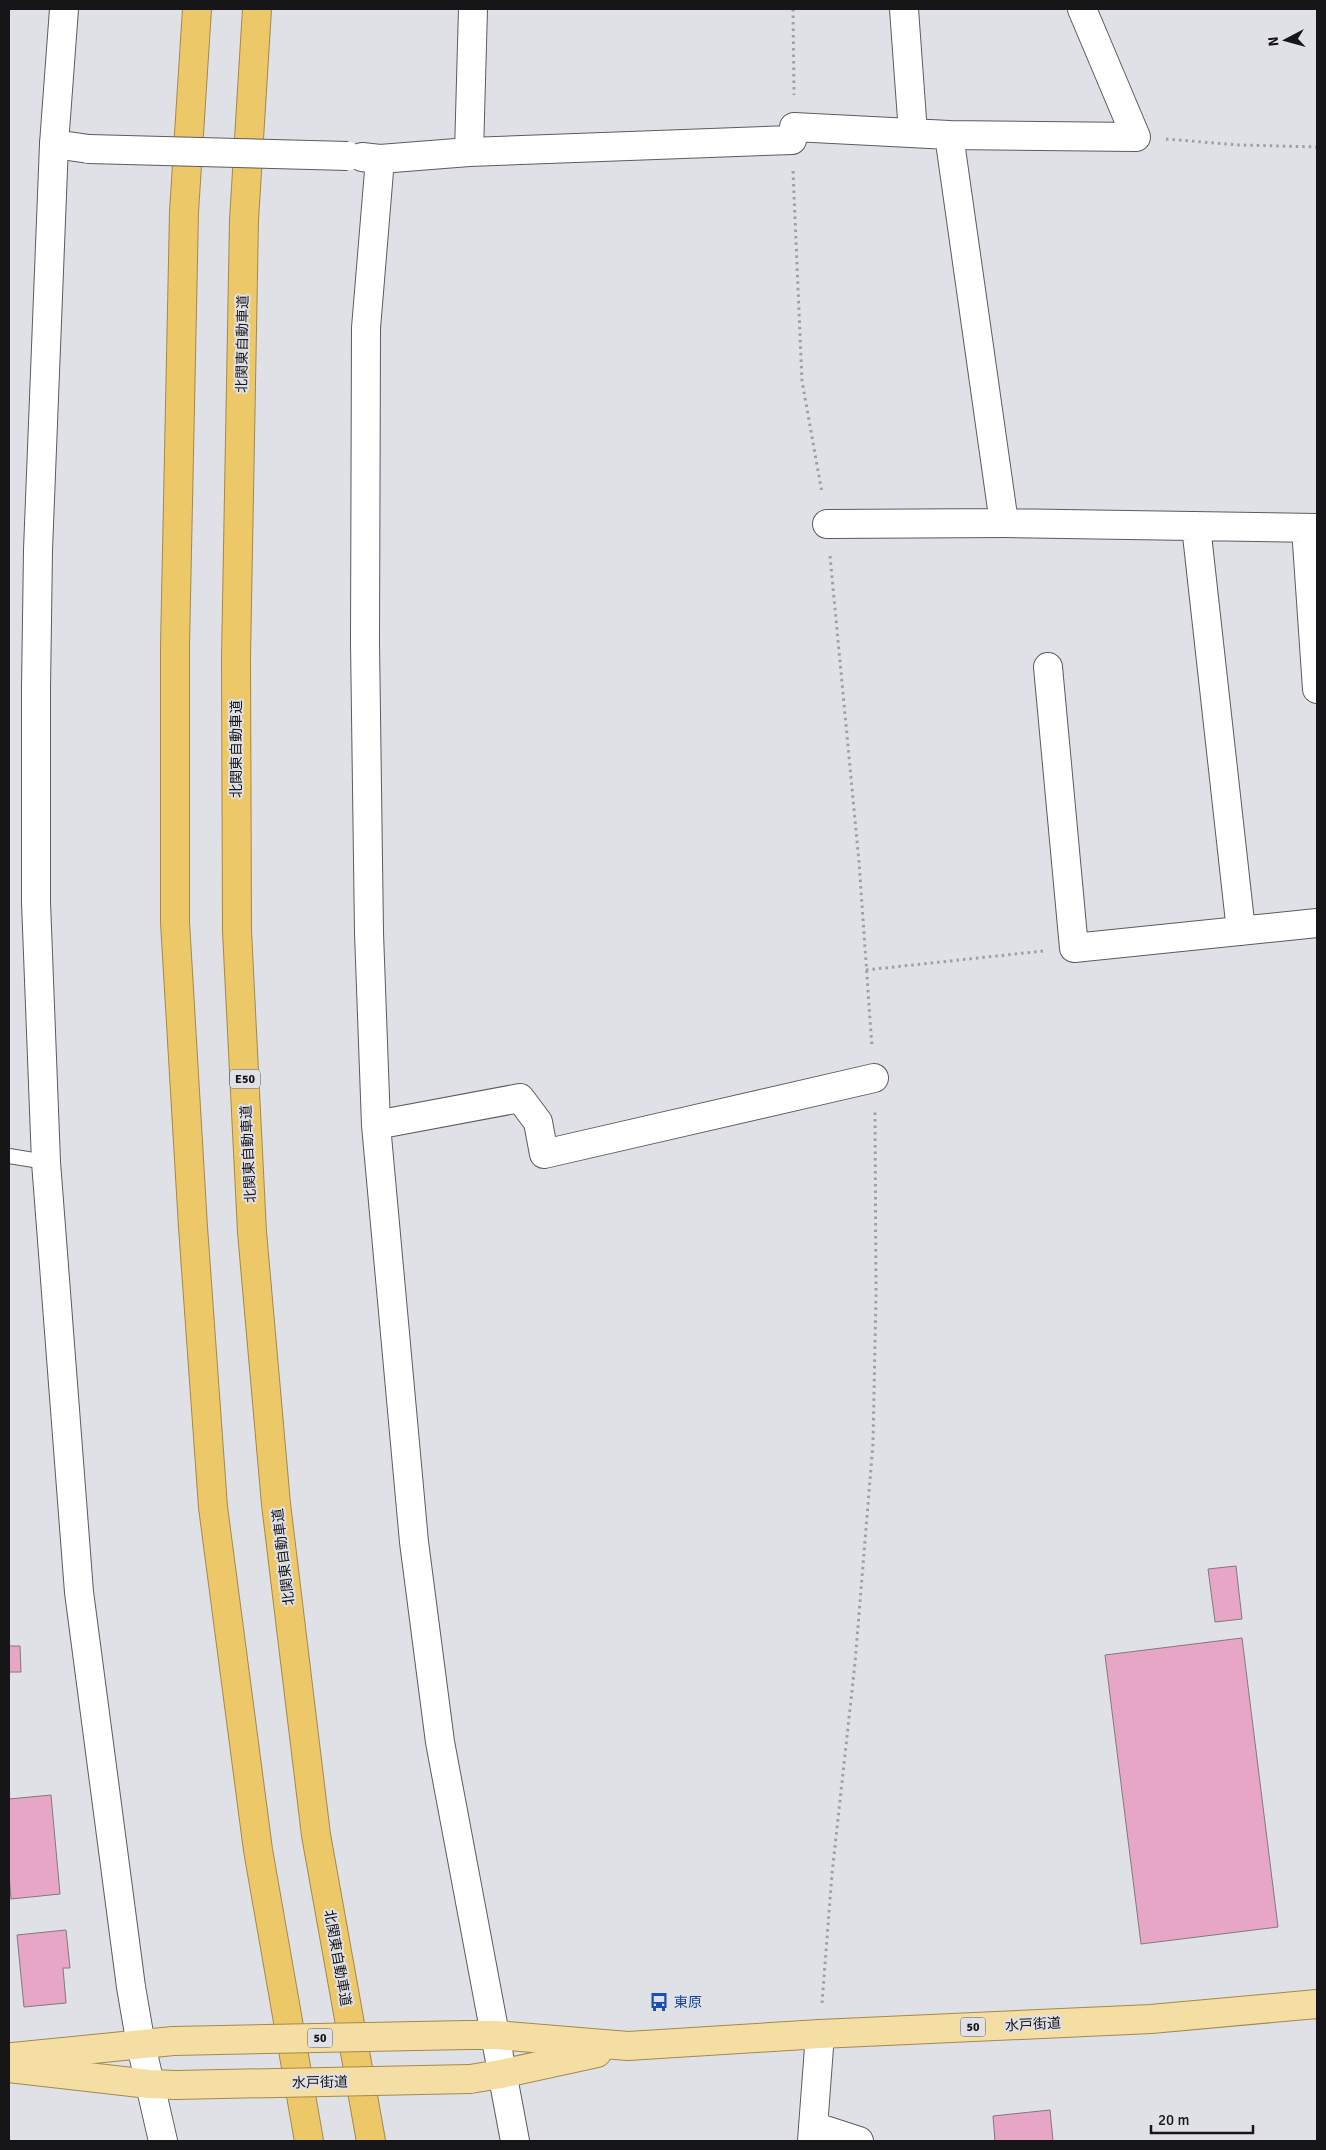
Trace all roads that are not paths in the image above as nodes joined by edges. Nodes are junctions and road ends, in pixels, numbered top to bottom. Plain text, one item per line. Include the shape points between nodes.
1 (64, 9) edge
2 (197, 9) edge
3 (257, 9) edge
4 (473, 9) edge
5 (904, 9) edge
6 (1082, 9) edge
7 (913, 133) junction
8 (949, 135) junction
9 (54, 144) junction
10 (469, 152) junction
11 (380, 159) junction
12 (1004, 523) junction
13 (827, 524) road end
14 (1196, 526) junction
15 (1311, 528) edge
16 (1048, 667) dead end
17 (1317, 689) edge
18 (1317, 923) edge
19 (1241, 931) junction
20 (874, 1078) road end
21 (376, 1125) junction
22 (9, 1156) edge
23 (46, 1162) junction
24 (1317, 2004) edge
25 (820, 2034) junction
26 (496, 2035) junction
27 (141, 2045) junction
28 (628, 2046) junction
29 (9, 2058) edge
30 (9, 2068) edge
31 (501, 2074) junction
32 (149, 2084) junction
33 (813, 2134) edge
34 (163, 2141) edge
35 (309, 2141) edge
36 (372, 2141) edge
37 (514, 2141) edge
38 (859, 2141) edge

1 - 9 street
2 - 35 highway via 184,212 175,647 175,922 213,1506 258,1850
3 - 36 highway, 北関東自動車道 / E50 via 244,220 236,658 237,930 252,1232 276,1504 316,1835
4 - 10 street
5 - 7 street
6 - 8 street via 1136,137
7 - 8 street
7 - 10 street via 793,133
8 - 12 street
9 - 11 street, bridge via 90,149
9 - 23 street via 38,550 36,688 36,902
10 - 11 street
11 - 21 street via 366,328 369,934
12 - 13 street
12 - 14 street
14 - 15 street
14 - 19 street
15 - 17 street
16 - 19 street via 1074,948
18 - 19 street
20 - 21 street via 544,1154 538,1122 520,1098
21 - 26 street via 417,1571 440,1742
22 - 23 lane
23 - 27 street via 80,1592
24 - 25 main road, 水戸街道 / 50 via 1151,2019
25 - 28 main road, 水戸街道 / 50
25 - 33 street
26 - 27 main road, 水戸街道 / 50, bridge
26 - 28 main road, 水戸街道 / 50
26 - 31 street
27 - 29 main road, 水戸街道 / 50
27 - 32 street
28 - 31 main road, 水戸街道 / 50
30 - 32 main road, 水戸街道 / 50
31 - 32 main road, 水戸街道 / 50, bridge via 470,2079
31 - 37 street
32 - 34 street
33 - 38 street

